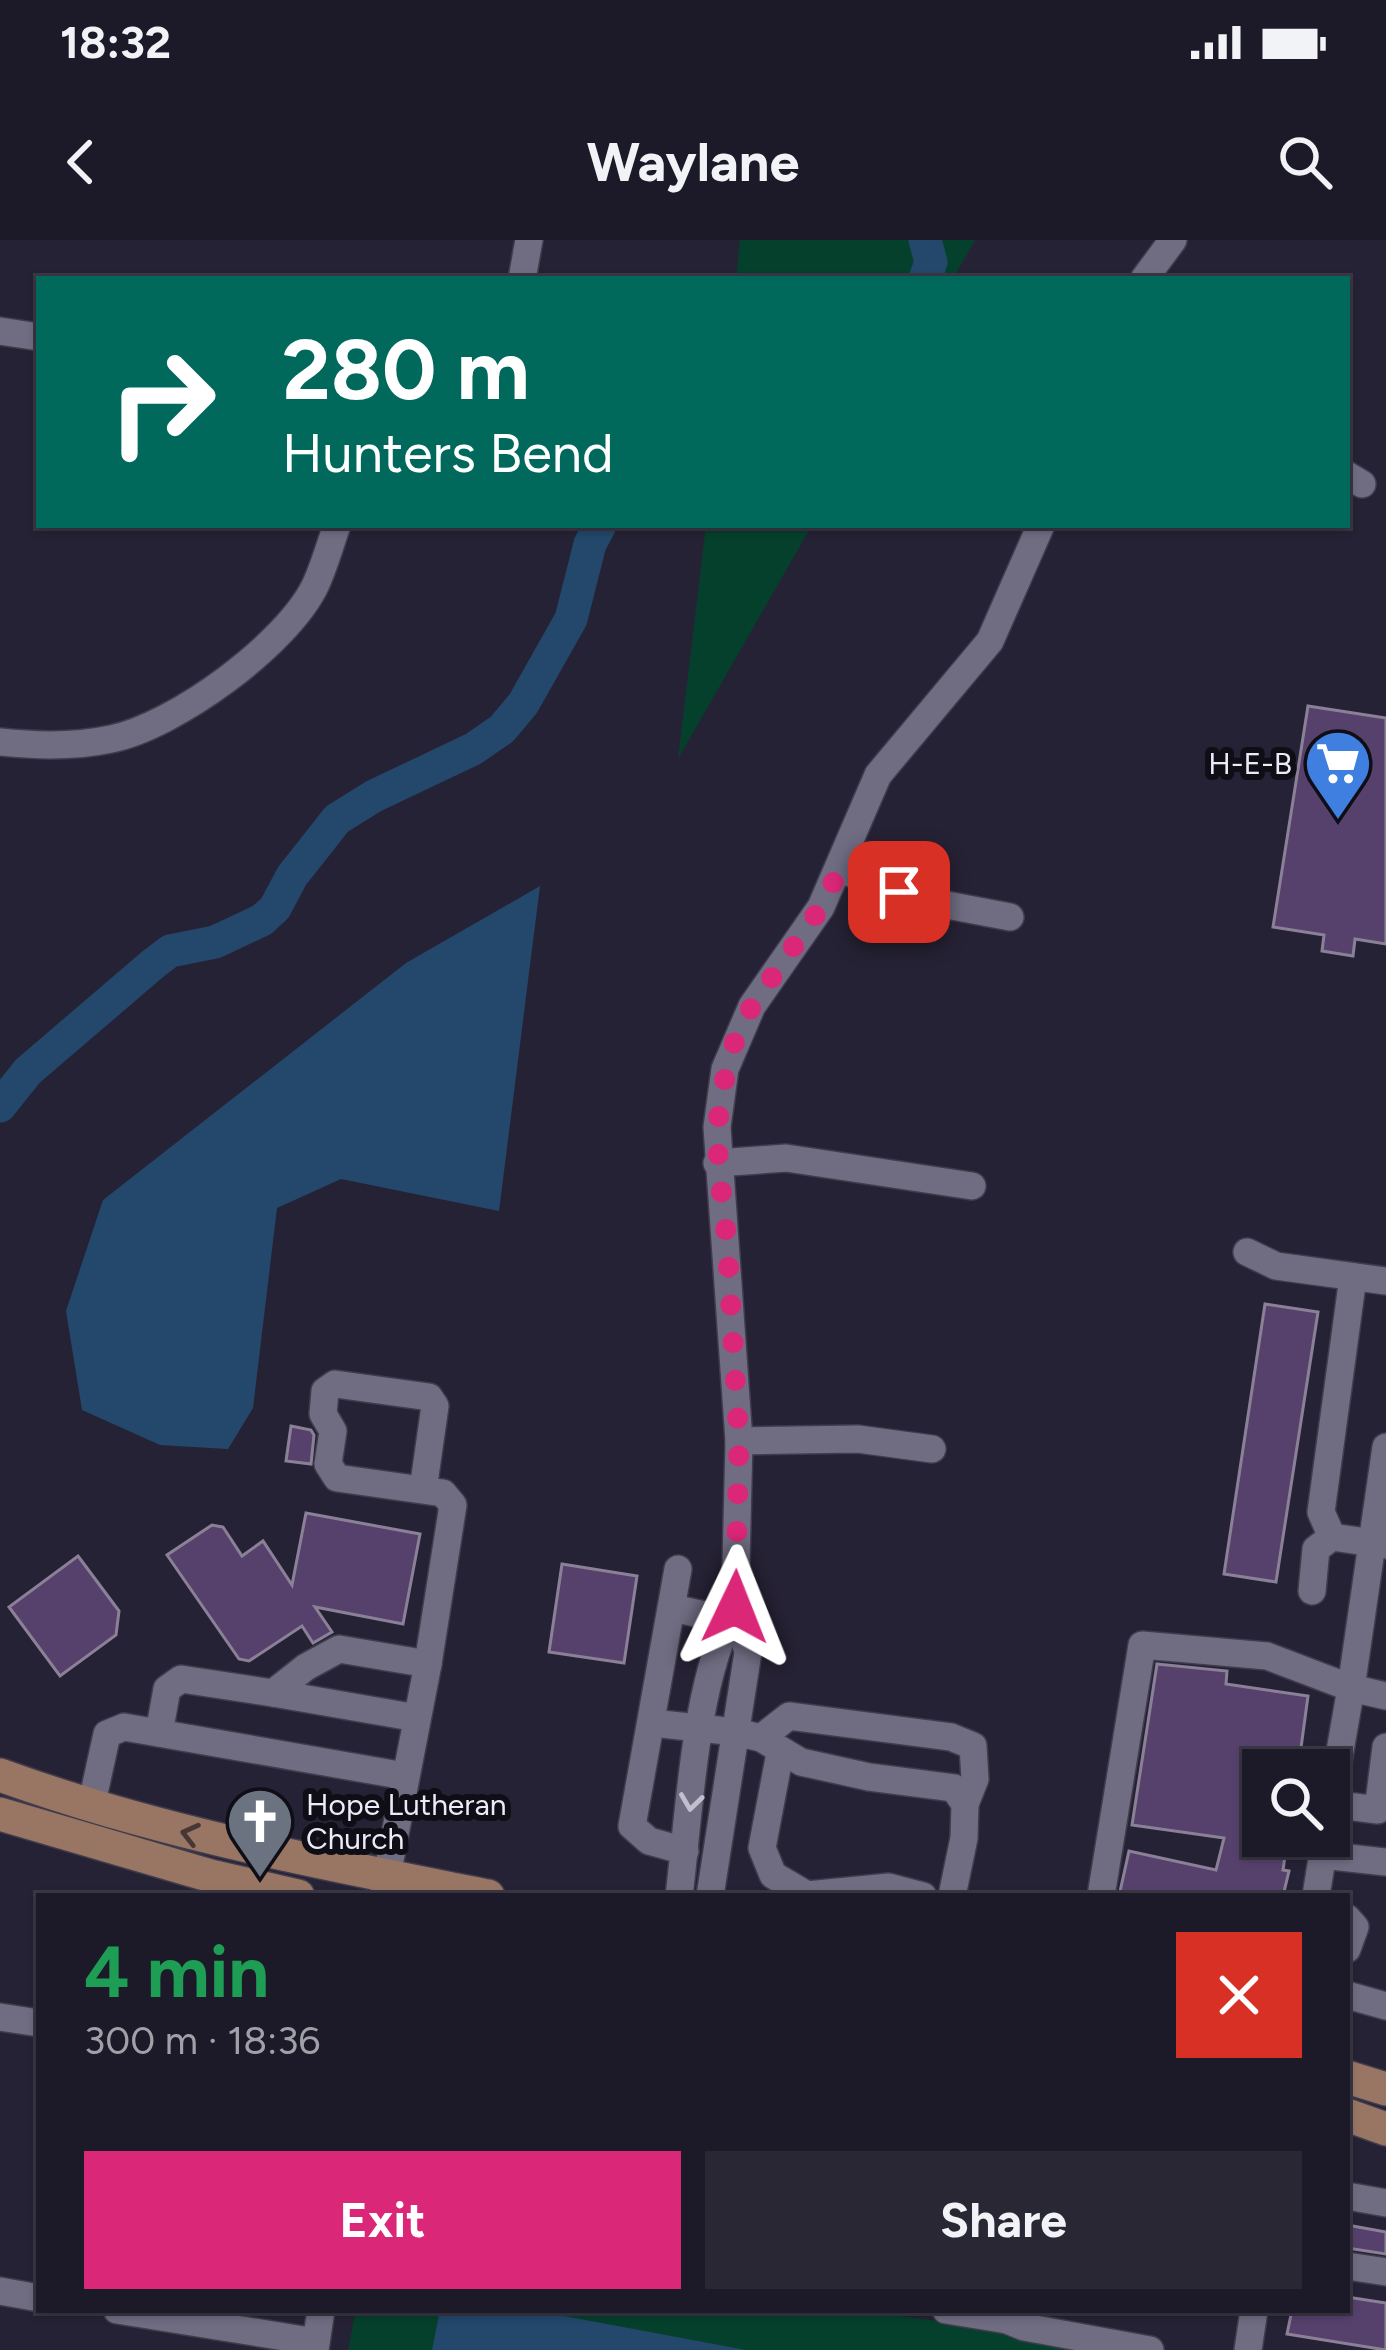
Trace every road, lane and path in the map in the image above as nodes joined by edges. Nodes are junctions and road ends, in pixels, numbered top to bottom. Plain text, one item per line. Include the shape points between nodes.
1 (529, 240) edge
2 (1173, 240) edge
3 (523, 276) edge
4 (1146, 276) edge
5 (0, 331) edge
6 (36, 337) edge
7 (336, 528) edge
8 (1040, 528) edge
9 (0, 742) edge
10 (840, 869) junction
11 (1010, 917) dead end
12 (718, 1163) junction
13 (972, 1186) dead end
14 (1247, 1252) dead end
15 (1353, 1277) junction
16 (1386, 1281) edge
17 (739, 1442) junction
18 (1386, 1447) edge
19 (932, 1449) dead end
20 (423, 1490) junction
21 (1332, 1537) junction
22 (1380, 1544) edge
23 (678, 1569) dead end
24 (1312, 1591) dead end
25 (672, 1609) junction
26 (732, 1613) junction
27 (428, 1664) junction
28 (1352, 1688) junction
29 (273, 1693) junction
30 (1386, 1696) edge
31 (417, 1718) junction
32 (652, 1724) junction
33 (701, 1730) junction
34 (159, 1733) junction
35 (759, 1741) junction
36 (1386, 1747) edge
37 (1340, 1749) edge
38 (0, 1775) edge
39 (405, 1776) junction
40 (965, 1804) junction
41 (1350, 1806) edge
42 (92, 1807) junction
43 (1382, 1810) edge
44 (0, 1814) edge
45 (685, 1851) junction
46 (1350, 1852) edge
47 (1322, 1857) edge
48 (1386, 1862) edge
49 (385, 1886) edge
50 (285, 1893) edge
51 (457, 1893) edge
52 (679, 1893) edge
53 (711, 1893) edge
54 (804, 1893) edge
55 (828, 1893) edge
56 (912, 1893) edge
57 (953, 1893) edge
58 (1101, 1893) edge
59 (1316, 1893) edge
60 (1350, 1996) edge
61 (1386, 2006) edge
62 (0, 2017) edge
63 (36, 2023) edge
64 (1350, 2078) edge
65 (1386, 2090) edge
66 (1350, 2116) edge
67 (1386, 2129) edge
68 (1350, 2197) edge
69 (1386, 2203) edge
70 (1350, 2266) edge
71 (1386, 2272) edge
72 (0, 2291) edge
73 (36, 2297) edge
74 (321, 2313) edge
75 (1253, 2313) edge
76 (166, 2314) edge
77 (1008, 2315) edge
78 (316, 2346) edge
79 (1150, 2350) edge
80 (1247, 2350) edge

1 - 3 street
2 - 4 street
5 - 6 street
7 - 9 street via 314,589 271,642 204,698 115,739 40,747
8 - 10 street via 990,641 878,775
10 - 11 street via 926,902
10 - 12 street via 735,1040 719,1101
12 - 13 street via 786,1158
12 - 17 street
14 - 15 street via 1276,1266
15 - 16 street
15 - 21 street via 1321,1512
17 - 19 street via 858,1439
17 - 26 street
18 - 22 street
20 - 20 street via 338,1478 328,1464 334,1431 323,1414 325,1391 335,1384 429,1396 435,1406
20 - 27 street via 443,1493 453,1505
21 - 22 street
21 - 24 street via 1316,1549
22 - 28 street
23 - 25 street
25 - 26 street
25 - 32 street
26 - 33 street via 719,1638
26 - 35 street via 748,1652
27 - 29 street via 339,1649
27 - 31 street
28 - 30 street
28 - 37 street
28 - 58 street via 1267,1656 1142,1645
29 - 31 street
29 - 34 street via 181,1679 167,1689
31 - 39 street
32 - 33 street
32 - 45 street via 632,1826 649,1841
33 - 35 street
33 -> 45 street
34 - 39 street
34 - 42 street via 124,1727 107,1734
35 - 40 street via 800,1762 954,1788
35 - 40 street via 789,1715 951,1737 973,1747 975,1779
35 - 53 street
35 - 54 street via 762,1848 773,1875
36 - 43 street
38 - 42 main road
39 - 49 street
40 - 57 street
41 - 43 street
49 -> 42 main road
44 - 50 main road
45 - 52 street
46 - 48 street
47 - 59 street
49 - 51 main road
55 - 56 street
60 - 61 street
62 - 63 street
64 - 65 main road
66 - 67 main road
68 - 69 street
70 - 71 street
72 - 73 street
74 - 78 street
75 - 80 street
76 - 78 street
77 - 79 street via 1024,2327

